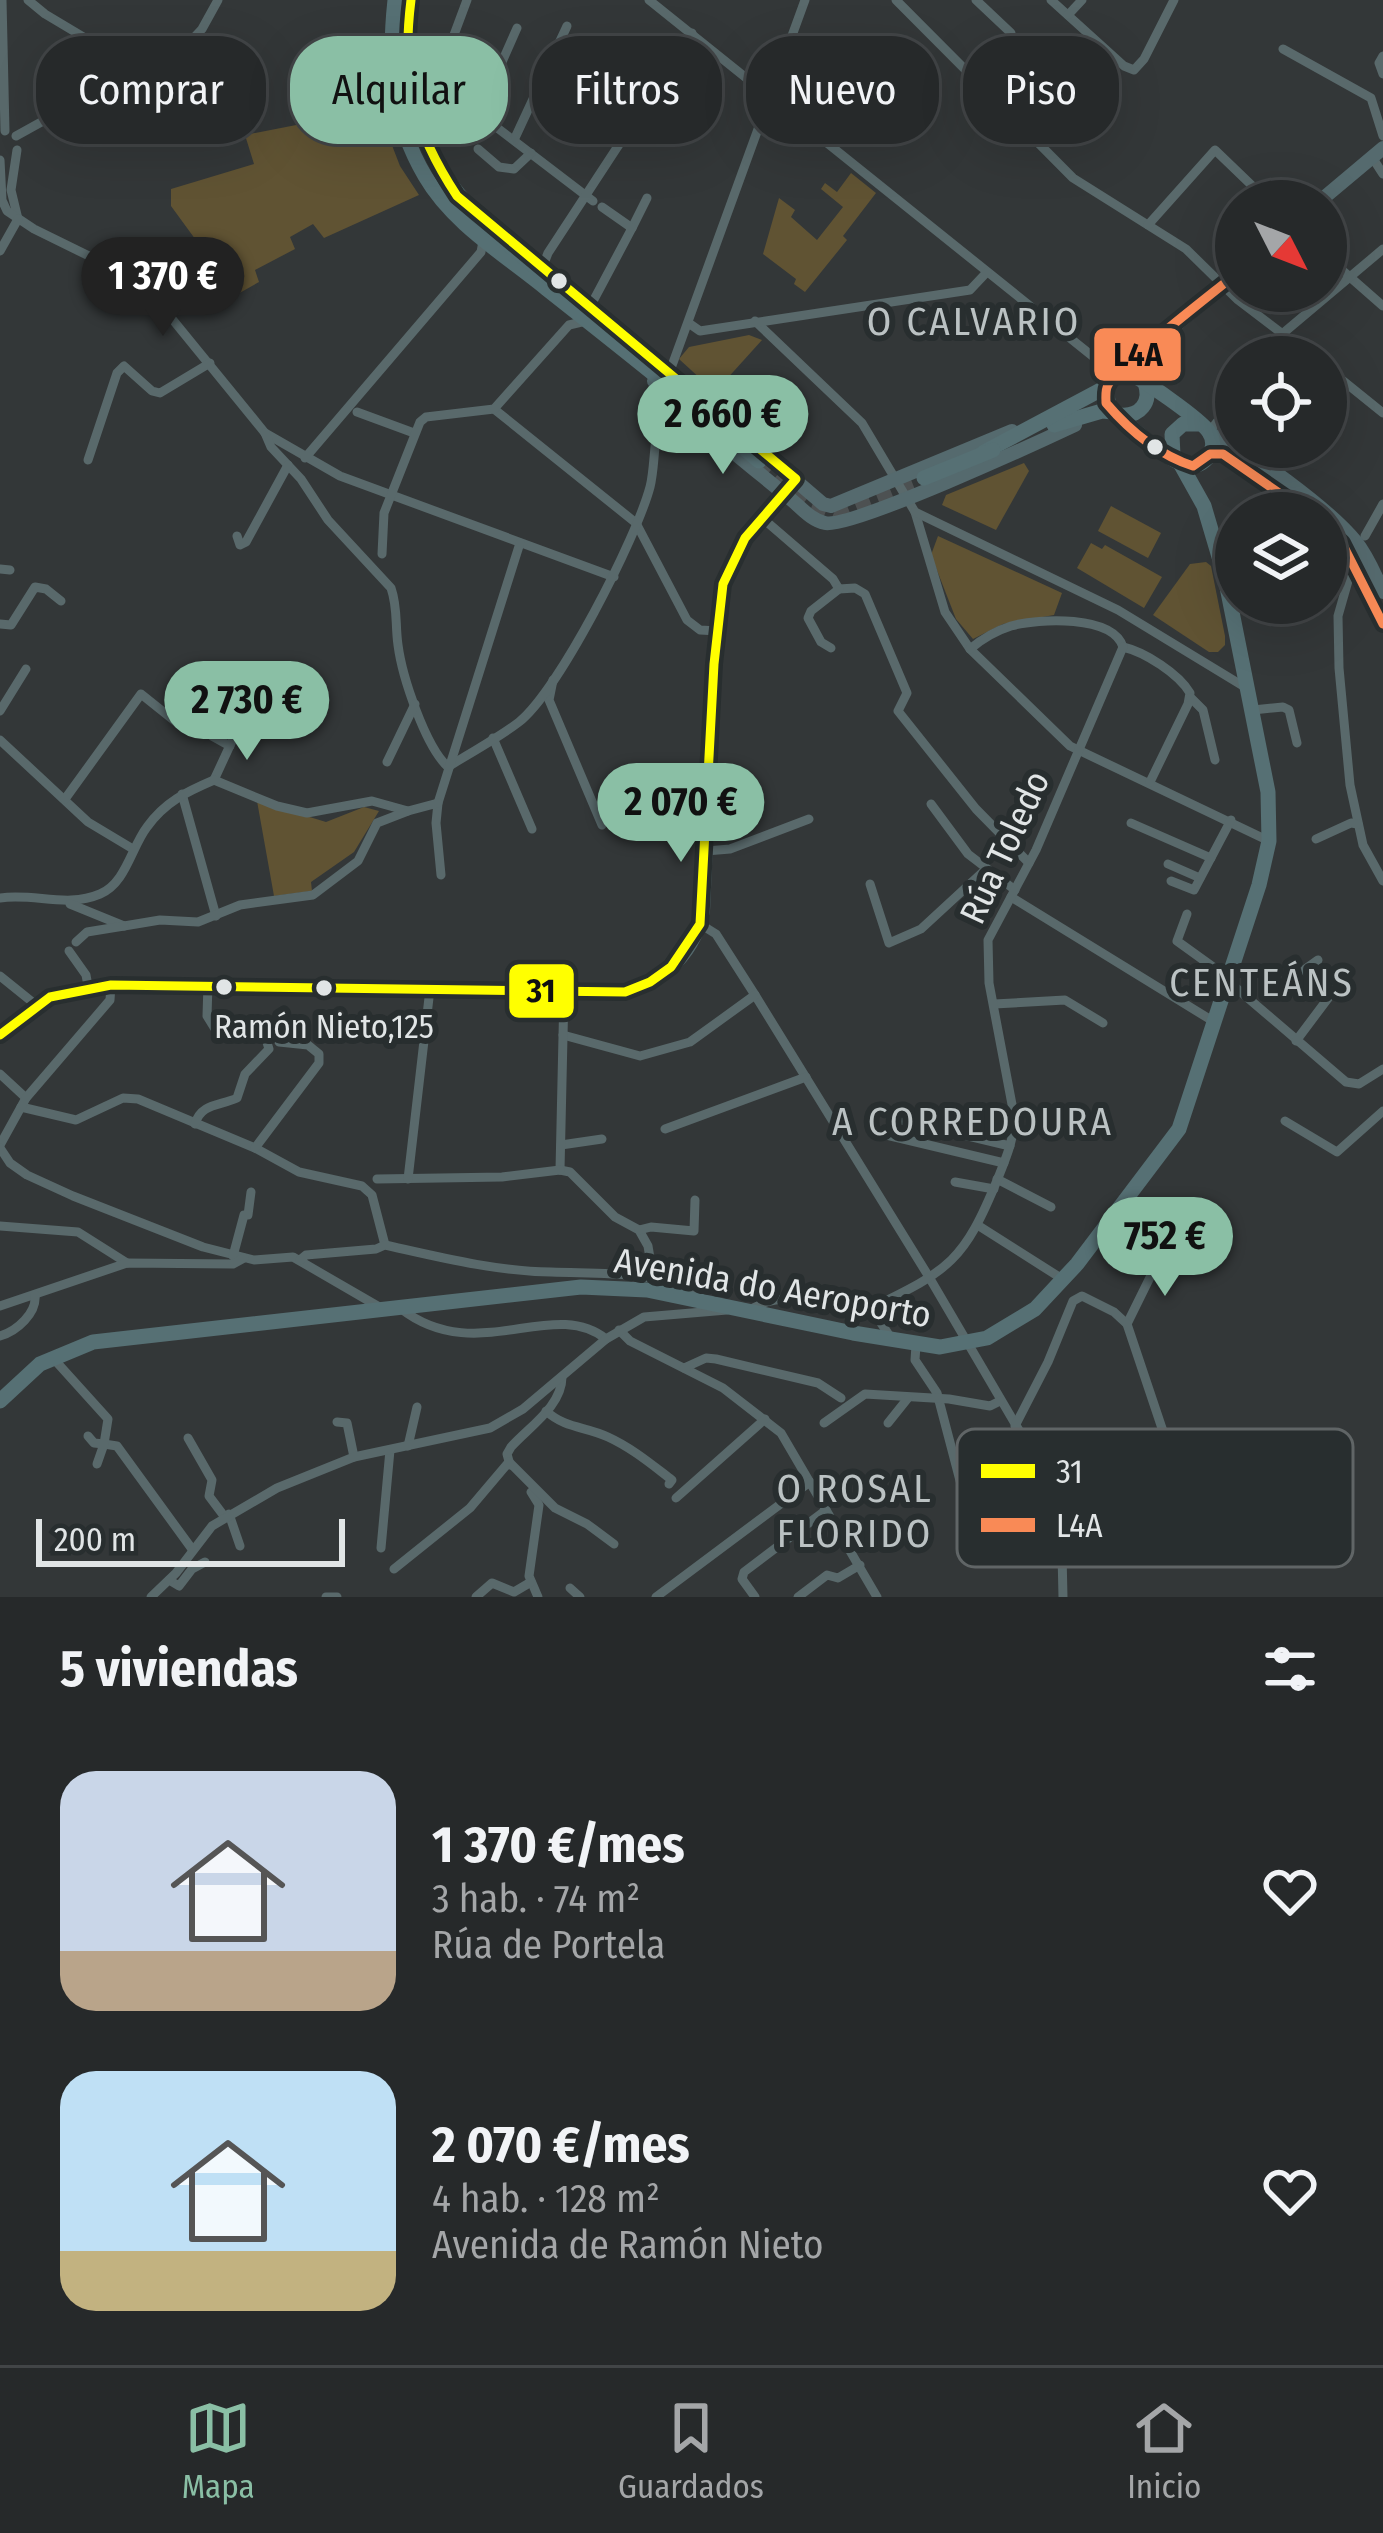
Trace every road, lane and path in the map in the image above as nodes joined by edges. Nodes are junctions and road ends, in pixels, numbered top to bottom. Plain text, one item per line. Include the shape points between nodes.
1 (2, 0) edge
2 (28, 0) edge
3 (218, 0) edge
4 (395, 0) edge
5 (411, 0) edge
6 (467, 0) edge
7 (649, 0) edge
8 (805, 0) edge
9 (896, 0) edge
10 (976, 0) edge
11 (997, 0) edge
12 (1051, 0) edge
13 (1082, 0) edge
14 (1174, 0) edge
15 (987, 10) junction
16 (1068, 15) junction
17 (567, 26) dead end
18 (517, 28) dead end
19 (692, 33) junction
20 (1011, 33) dead end
21 (82, 36) edge
22 (195, 36) edge
23 (408, 36) edge
24 (454, 36) edge
25 (690, 36) edge
26 (793, 36) edge
27 (1283, 49) dead end
28 (1383, 56) edge
29 (1383, 74) edge
30 (746, 76) edge
31 (36, 117) edge
32 (7, 133) edge
33 (1383, 136) edge
34 (514, 140) junction
35 (425, 144) edge
36 (622, 144) edge
37 (755, 144) edge
38 (830, 144) edge
39 (478, 149) dead end
40 (16, 150) junction
41 (531, 153) junction
42 (1377, 153) edge
43 (0, 158) edge
44 (1383, 174) edge
45 (1246, 180) edge
46 (1345, 180) edge
47 (647, 198) dead end
48 (594, 201) junction
49 (18, 219) junction
50 (1148, 225) junction
51 (632, 228) junction
52 (482, 238) junction
53 (1383, 249) edge
54 (0, 250) edge
55 (1215, 269) edge
56 (987, 272) junction
57 (1347, 274) edge
58 (542, 276) junction
59 (1351, 277) junction
60 (1215, 292) edge
61 (1383, 306) edge
62 (1261, 312) edge
63 (588, 314) junction
64 (755, 321) junction
65 (690, 324) junction
66 (1282, 335) joint
67 (634, 352) junction
68 (1144, 352) junction
69 (210, 363) junction
70 (670, 371) junction
71 (1111, 381) junction
72 (1143, 381) junction
73 (1347, 384) edge
74 (676, 396) junction
75 (494, 409) junction
76 (357, 412) dead end
77 (1383, 413) edge
78 (1117, 414) junction
79 (1083, 417) junction
80 (1215, 420) edge
81 (1028, 426) junction
82 (1206, 430) junction
83 (265, 433) junction
84 (414, 434) junction
85 (1146, 441) junction
86 (984, 452) junction
87 (305, 458) junction
88 (1208, 458) junction
89 (1177, 459) junction
90 (88, 460) dead end
91 (759, 460) tunnel mouth
92 (289, 465) junction
93 (924, 478) tunnel mouth
94 (796, 479) junction
95 (894, 481) junction
96 (1279, 492) edge
97 (783, 493) junction
98 (390, 495) junction
99 (904, 499) junction
100 (1201, 502) junction
101 (1383, 504) edge
102 (915, 512) junction
103 (761, 517) junction
104 (636, 523) junction
105 (237, 536) dead end
106 (1347, 537) edge
107 (1355, 541) junction
108 (520, 543) junction
109 (382, 554) dead end
110 (1353, 562) junction
111 (614, 577) junction
112 (839, 589) junction
113 (1383, 592) edge
114 (61, 601) dead end
115 (0, 624) edge
116 (1383, 624) edge
117 (718, 631) junction
118 (1124, 647) junction
119 (831, 648) dead end
120 (970, 649) junction
121 (1230, 664) junction
122 (26, 669) dead end
123 (553, 678) junction
124 (1190, 698) junction
125 (415, 704) junction
126 (1253, 710) junction
127 (0, 712) edge
128 (182, 725) dead end
129 (238, 726) dead end
130 (212, 736) dead end
131 (493, 738) junction
132 (0, 740) edge
133 (1297, 743) dead end
134 (230, 746) junction
135 (1077, 749) junction
136 (1215, 760) dead end
137 (387, 762) dead end
138 (448, 767) junction
139 (214, 780) junction
140 (1150, 782) junction
141 (182, 794) junction
142 (64, 799) junction
143 (438, 803) junction
144 (931, 804) dead end
145 (408, 811) junction
146 (809, 819) dead end
147 (1231, 820) junction
148 (1131, 823) dead end
149 (1358, 824) junction
150 (602, 825) dead end
151 (532, 829) dead end
152 (1316, 839) dead end
153 (1269, 841) junction
154 (133, 849) junction
155 (706, 851) junction
156 (1211, 858) junction
157 (1029, 863) junction
158 (1168, 864) dead end
159 (985, 870) junction
160 (441, 875) dead end
161 (1200, 878) junction
162 (1172, 881) dead end
163 (1383, 881) edge
164 (870, 884) dead end
165 (1013, 893) junction
166 (0, 898) edge
167 (70, 904) junction
168 (1187, 914) dead end
169 (216, 916) junction
170 (700, 924) junction
171 (124, 926) junction
172 (1318, 960) dead end
173 (0, 976) edge
174 (1224, 976) junction
175 (208, 984) junction
176 (111, 985) junction
177 (88, 986) junction
178 (430, 989) junction
179 (564, 992) junction
180 (755, 995) junction
181 (994, 1004) junction
182 (36, 1005) junction
183 (1102, 1023) dead end
184 (1216, 1023) junction
185 (0, 1035) edge
186 (563, 1035) junction
187 (1296, 1041) junction
188 (279, 1042) dead end
189 (1383, 1070) edge
190 (0, 1074) edge
191 (806, 1077) junction
192 (23, 1102) junction
193 (1383, 1111) edge
194 (893, 1118) dead end
195 (1285, 1121) dead end
196 (196, 1124) junction
197 (664, 1130) dead end
198 (878, 1133) dead end
199 (602, 1139) dead end
200 (561, 1145) junction
201 (1010, 1146) junction
202 (0, 1147) edge
203 (254, 1148) junction
204 (1004, 1163) junction
205 (560, 1170) junction
206 (377, 1179) dead end
207 (408, 1179) junction
208 (956, 1182) dead end
209 (995, 1184) junction
210 (251, 1192) dead end
211 (695, 1199) dead end
212 (1051, 1207) dead end
213 (0, 1226) edge
214 (979, 1226) junction
215 (639, 1230) junction
216 (385, 1245) junction
217 (1163, 1251) dead end
218 (239, 1257) junction
219 (300, 1260) junction
220 (127, 1263) junction
221 (653, 1276) junction
222 (929, 1277) junction
223 (1064, 1280) junction
224 (35, 1294) junction
225 (699, 1300) junction
226 (0, 1306) edge
227 (389, 1307) junction
228 (871, 1308) junction
229 (740, 1310) junction
230 (1127, 1324) junction
231 (619, 1330) junction
232 (0, 1336) edge
233 (606, 1339) junction
234 (893, 1341) junction
235 (968, 1343) junction
236 (916, 1345) junction
237 (52, 1357) junction
238 (684, 1368) junction
239 (562, 1377) junction
240 (841, 1398) dead end
241 (908, 1398) junction
242 (939, 1399) junction
243 (0, 1401) edge
244 (1000, 1401) junction
245 (417, 1407) dead end
246 (546, 1412) junction
247 (765, 1419) junction
248 (337, 1422) dead end
249 (888, 1423) dead end
250 (824, 1424) dead end
251 (1015, 1426) junction
252 (1017, 1429) edge
253 (1162, 1429) edge
254 (88, 1436) dead end
255 (188, 1438) dead end
256 (104, 1444) junction
257 (408, 1446) junction
258 (390, 1450) junction
259 (354, 1457) junction
260 (508, 1462) junction
261 (97, 1464) dead end
262 (957, 1469) edge
263 (810, 1482) junction
264 (669, 1484) dead end
265 (676, 1498) dead end
266 (826, 1510) junction
267 (227, 1515) junction
268 (614, 1544) dead end
269 (240, 1546) dead end
270 (381, 1548) dead end
271 (192, 1549) junction
272 (206, 1562) dead end
273 (860, 1565) junction
274 (1061, 1567) edge
275 (394, 1569) dead end
276 (169, 1580) junction
277 (531, 1582) junction
278 (570, 1588) dead end
279 (151, 1597) edge
280 (326, 1597) edge
281 (337, 1597) edge
282 (476, 1597) edge
283 (538, 1597) edge
284 (580, 1597) edge
285 (656, 1597) edge
286 (755, 1597) edge
287 (798, 1597) edge
288 (877, 1597) edge
289 (1063, 1597) edge

1 - 32 street
2 - 21 street
3 - 22 street
4 - 52 main road via 391,67 406,138 428,182
5 - 23 main road
6 - 24 street
7 - 19 street
8 - 26 street
9 - 50 street via 1073,178
10 - 15 street
11 - 15 street
12 - 16 street
13 - 16 street
14 - 16 street via 1133,70
15 - 20 street
17 - 34 street
18 - 34 street via 479,114
19 - 25 street
19 - 30 street
27 - 33 street via 1371,98
28 - 29 street
31 - 32 street
32 - 40 street
34 - 41 street
35 - 58 main road via 457,196
36 - 48 street
37 - 65 street
38 - 56 street
39 - 41 street via 514,169
40 - 43 street
40 - 49 street via 11,190
41 - 48 street
42 - 44 street
42 - 46 main road
43 - 49 street via 2,200
45 - 50 street via 1215,150
47 - 51 street
48 - 51 street
48 - 58 street
49 - 54 street
49 - 69 street via 142,282
50 - 55 street
51 - 63 street
52 - 58 main road
52 - 87 street via 481,252
53 - 59 street
56 - 64 street via 970,290
56 - 71 street
57 - 59 street
58 - 63 main road
59 - 61 street
59 - 66 street
60 - 68 main road
62 - 66 street
63 - 67 main road
63 - 75 street
64 - 65 street via 700,331
64 - 95 street, Rúa Toledo via 856,414
65 - 70 street
67 - 70 main road
67 - 74 main road
68 - 71 main road
68 - 72 main road
69 - 83 street
69 - 90 street via 160,393 124,366
70 - 94 main road
71 - 72 main road via 1127,373
71 - 78 main road via 1106,403
71 - 81 main road
72 - 78 main road via 1143,408
72 - 82 main road
73 - 77 street
74 - 91 main road
74 - 97 main road
74 - 104 street via 660,414 650,488
75 - 84 street via 426,417
75 - 104 street
76 - 84 street
78 - 79 main road
78 - 85 main road
79 - 86 main road
79 - 99 main road
80 - 82 street
81 - 86 main road
81 - 95 main road
82 - 88 main road
82 - 89 main road via 1177,428 1170,441
82 - 107 main road
83 - 87 street
83 - 92 street
84 - 98 street
85 - 89 main road
85 - 100 main road
86 - 93 main road
87 - 98 street
88 - 89 main road via 1193,466
88 - 96 main road via 1227,455
88 - 100 main road, Avenida do Aeroporto
89 - 100 main road, Avenida do Aeroporto
92 - 105 street via 246,542
92 - 125 street via 391,588
94 - 95 main road via 832,506
94 - 97 main road
95 - 99 street, Rúa Toledo
97 - 99 main road via 829,524
97 - 103 main road
98 - 108 street
98 - 109 street
99 - 102 street, Rúa Toledo
100 - 121 main road, Avenida do Aeroporto
101 - 107 street
102 - 120 street, Rúa Toledo via 945,612
102 - 121 street
103 - 112 street
103 - 117 main road via 723,584
104 - 111 street
104 - 117 street via 687,620
106 - 107 main road
107 - 110 main road
107 - 113 main road
108 - 111 street
108 - 138 street
110 - 116 main road
110 - 149 street via 1338,616
111 - 123 street
112 - 119 street via 808,618
112 - 157 street via 865,594 907,693 898,711
114 - 115 street via 35,587 10,625
117 - 155 main road
118 - 120 street via 1098,623 1018,624
118 - 124 street via 1185,684
118 - 135 street
120 - 135 street, Rúa Toledo
121 - 126 main road, Avenida do Aeroporto
122 - 127 street
123 - 131 street via 528,713
123 - 150 street via 549,700
124 - 136 street via 1203,710
124 - 140 street
125 - 137 street
125 - 138 street
126 - 133 street via 1288,710
126 - 153 main road, Avenida do Aeroporto
128 - 142 street via 141,694
129 - 134 street
130 - 134 street
131 - 138 street
131 - 151 street
132 - 142 street
134 - 139 street
135 - 140 street
135 - 157 street, Rúa Toledo
138 - 143 street
139 - 141 street
139 - 145 street via 307,813 372,801
140 - 147 street
141 - 154 street
141 - 169 street
142 - 154 street
143 - 145 street
143 - 160 street
144 - 159 street
145 - 169 street via 377,823 358,861 313,895
146 - 155 street
147 - 153 street
147 - 156 street
148 - 156 street
149 - 152 street
149 - 163 street
153 - 174 main road, Avenida do Aeroporto
154 - 167 street via 112,888
155 - 170 main road
156 - 161 street
157 - 165 street, Rúa Toledo
158 - 161 street
159 - 164 street via 921,929 889,943
159 - 165 street
161 - 162 street via 1194,890
165 - 181 street, Rúa Toledo via 987,946
165 - 184 street
166 - 167 street
167 - 171 street
168 - 174 street via 1177,941
169 - 171 street
170 - 179 main road via 680,959 642,987
170 - 180 street via 716,934
171 - 177 street via 87,932 72,946
172 - 187 street via 1304,970 1329,997
173 - 182 street
174 - 184 main road, Avenida do Aeroporto
174 - 187 street
175 - 176 main road
175 - 178 main road
175 - 196 street via 215,1029 265,1036 269,1049 245,1074 237,1098 206,1107
176 - 177 main road
176 - 192 street via 110,1000
177 - 182 main road
178 - 179 main road
178 - 207 street
179 - 186 street
180 - 186 street via 690,1042 640,1057
180 - 191 street
181 - 183 street via 1065,1000
181 - 201 street, Rúa Toledo via 1014,1115
182 - 185 main road
184 - 223 main road, Avenida do Aeroporto via 1175,1137
186 - 200 street
187 - 189 street via 1353,1085
188 - 203 street via 308,1045 319,1063
190 - 192 street
191 - 197 street
191 - 222 street
192 - 196 street via 76,1120 131,1097
192 - 202 street
193 - 195 street via 1337,1152
194 - 201 street
196 - 203 street
198 - 204 street
199 - 200 street
200 - 205 street
201 - 204 street, Rúa Toledo
202 - 218 street via 38,1181
203 - 216 street via 298,1172 362,1186 373,1196
204 - 209 street, Rúa Toledo
205 - 207 street
205 - 215 street
206 - 207 street
208 - 209 street
209 - 212 street
209 - 214 street, Rúa Toledo
210 - 218 street
211 - 215 street via 694,1231
213 - 220 street via 78,1232
214 - 222 street, Rúa Toledo
214 - 223 street
215 - 221 street
216 - 219 street
216 - 221 street via 488,1266
217 - 230 street
218 - 219 street
218 - 220 street via 233,1264
219 - 227 street
220 - 224 street
221 - 225 street via 698,1289
222 - 228 street, Rúa Toledo
222 - 235 street
223 - 235 main road, Avenida do Aeroporto via 1023,1318
224 - 226 street
224 - 232 street via 20,1326
225 - 227 main road, Avenida do Aeroporto via 580,1286
225 - 229 main road, Avenida do Aeroporto
227 - 233 street via 455,1334 551,1324 586,1327
227 - 237 main road, Avenida do Aeroporto via 119,1337
228 - 229 street via 783,1299
228 - 234 street
229 - 231 street via 656,1313
229 - 234 main road, Avenida do Aeroporto
230 - 251 street via 1082,1296 1073,1301
230 - 253 street
231 - 233 street
231 - 238 street
233 - 239 street
234 - 236 main road, Avenida do Aeroporto
235 - 236 main road, Avenida do Aeroporto
235 - 244 street
236 - 242 street via 915,1360
237 - 243 main road, Avenida do Aeroporto
237 - 256 street via 107,1419
238 - 240 street via 716,1359 818,1383
238 - 247 street
239 - 246 street
239 - 257 street via 490,1429
241 - 242 street
241 - 249 street
241 - 250 street via 865,1394
242 - 244 street
242 - 262 street
244 - 251 street
245 - 257 street
246 - 260 street via 511,1447
246 - 264 street via 633,1450
247 - 263 street via 792,1445
247 - 265 street
248 - 259 street via 347,1423
251 - 252 street
254 - 256 street
255 - 267 street via 212,1480 209,1496
256 - 261 street
256 - 271 street via 117,1446
257 - 258 street
258 - 259 street
258 - 270 street
259 - 267 street
260 - 268 street via 555,1508
260 - 275 street via 470,1508
260 - 277 street via 539,1504
263 - 266 street
263 - 285 street
266 - 273 street
266 - 286 street via 744,1572
267 - 269 street
267 - 271 street
271 - 276 street
272 - 276 street via 179,1586
273 - 287 street via 838,1578 827,1575
273 - 288 street
274 - 289 street
276 - 279 street
277 - 282 street via 514,1592 492,1583
277 - 283 street
278 - 284 street
280 - 281 street

